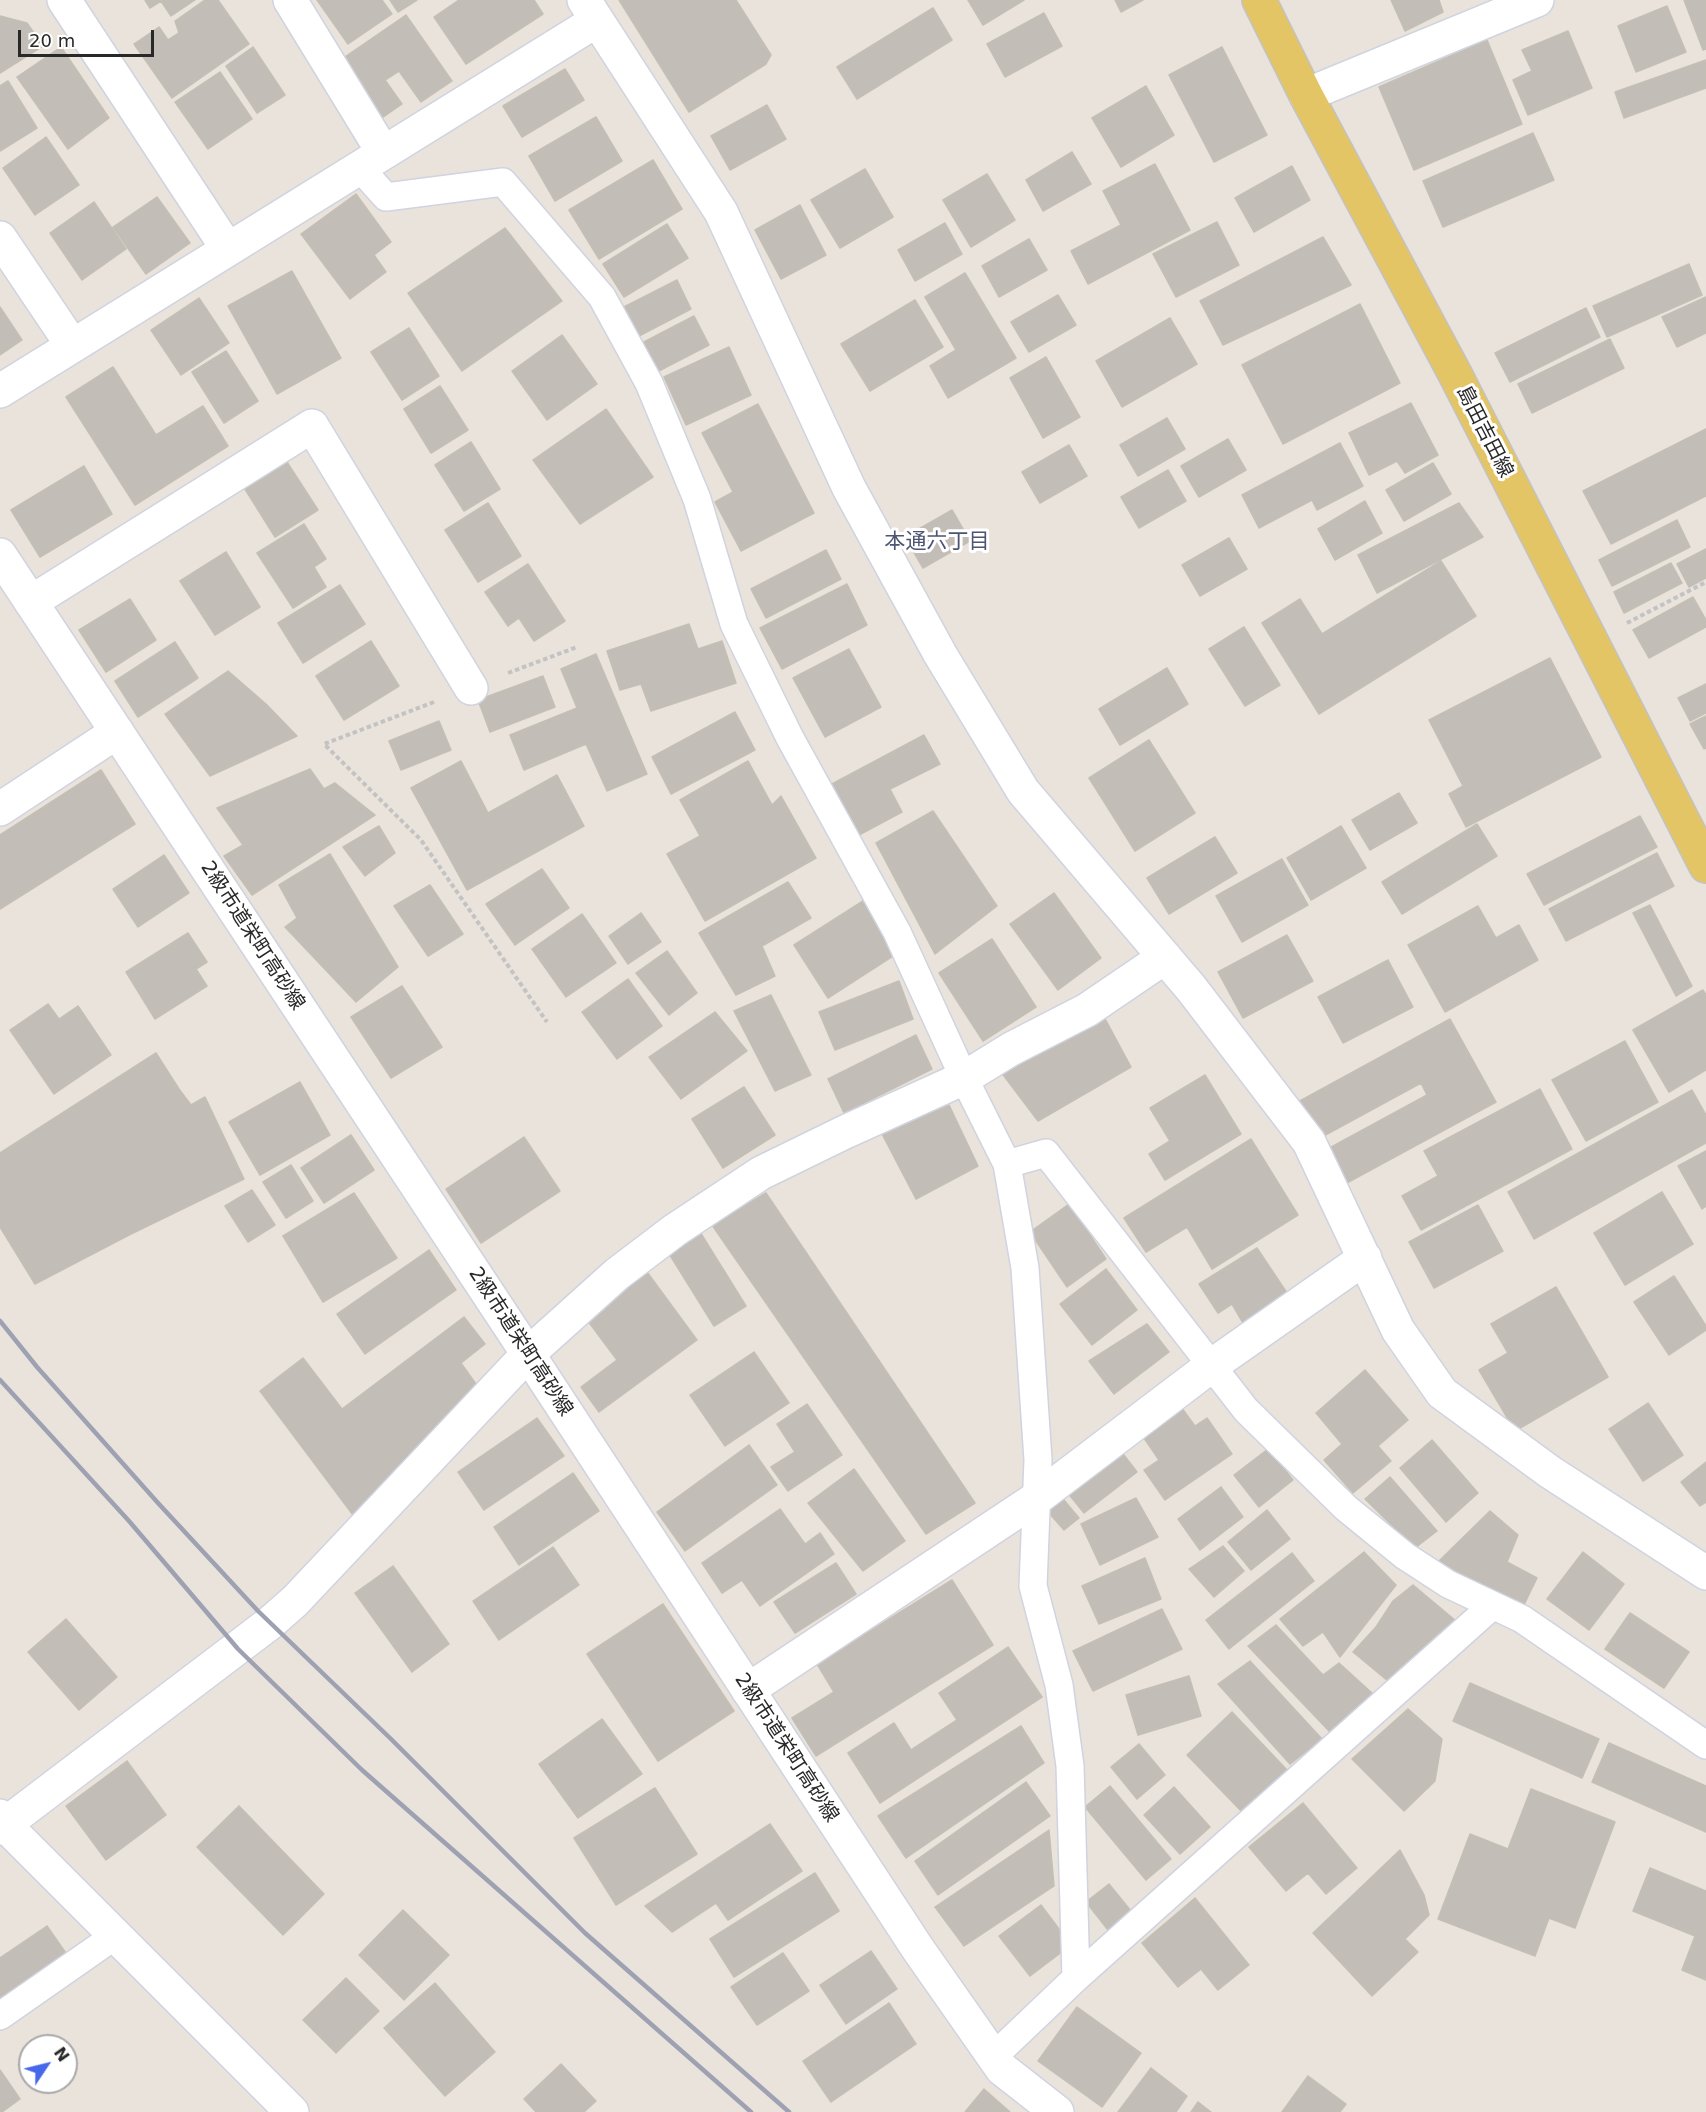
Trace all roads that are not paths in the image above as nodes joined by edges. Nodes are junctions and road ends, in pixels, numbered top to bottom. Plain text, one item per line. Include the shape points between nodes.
1 (64, 0) edge
2 (290, 0) edge
3 (1259, 0) edge
4 (1537, 0) edge
5 (590, 10) edge
6 (1306, 95) junction
7 (371, 160) junction
8 (0, 238) edge
9 (227, 248) junction
10 (72, 345) junction
11 (0, 391) edge
12 (0, 555) edge
13 (31, 602) junction
14 (471, 688) dead end
15 (117, 732) junction
16 (0, 809) edge
17 (1706, 866) edge
18 (1165, 957) junction
19 (964, 1078) junction
20 (1007, 1164) junction
21 (1365, 1258) junction
22 (528, 1354) junction
23 (1211, 1366) junction
24 (1037, 1498) junction
25 (1706, 1573) edge
26 (1492, 1606) junction
27 (748, 1690) junction
28 (1706, 1745) edge
29 (2, 1823) edge
30 (116, 1935) junction
31 (1076, 1978) junction
32 (0, 2016) edge
33 (993, 2056) junction
34 (292, 2112) edge
35 (1057, 2112) edge

1 - 9 street
2 - 7 street
3 - 6 main road, 島田吉田線
4 - 6 street
5 - 7 street
5 - 18 street via 721,212 849,488 940,654 1017,782
6 - 17 main road, 島田吉田線 via 1455,374
7 - 9 street
7 - 19 lane via 386,197 503,182 602,297 649,383 697,499 734,624 790,738 897,932
8 - 10 street
9 - 10 street
10 - 11 street
12 - 13 street, 2級市道栄町高砂線
13 - 14 street via 312,426
13 - 15 street, 2級市道栄町高砂線
15 - 16 street
15 - 22 street, 2級市道栄町高砂線
18 - 19 street via 1087,1010
18 - 21 street via 1309,1142
19 - 20 lane
19 - 22 street via 761,1173 617,1274
20 - 23 lane via 1046,1153
20 - 24 lane via 1025,1268
21 - 23 street
21 - 25 street via 1398,1330 1442,1394 1550,1472
22 - 27 street, 2級市道栄町高砂線
22 - 29 street via 295,1601 238,1649
23 - 24 street
23 - 26 lane via 1246,1410 1346,1508 1405,1556
24 - 27 street
24 - 31 lane via 1033,1586 1059,1685 1070,1766
26 - 28 lane via 1522,1619
26 - 31 lane
27 - 33 street, 2級市道栄町高砂線
29 - 30 street
30 - 32 lane
30 - 34 street
31 - 33 lane
33 - 35 street, 2級市道栄町高砂線 via 1002,2069

